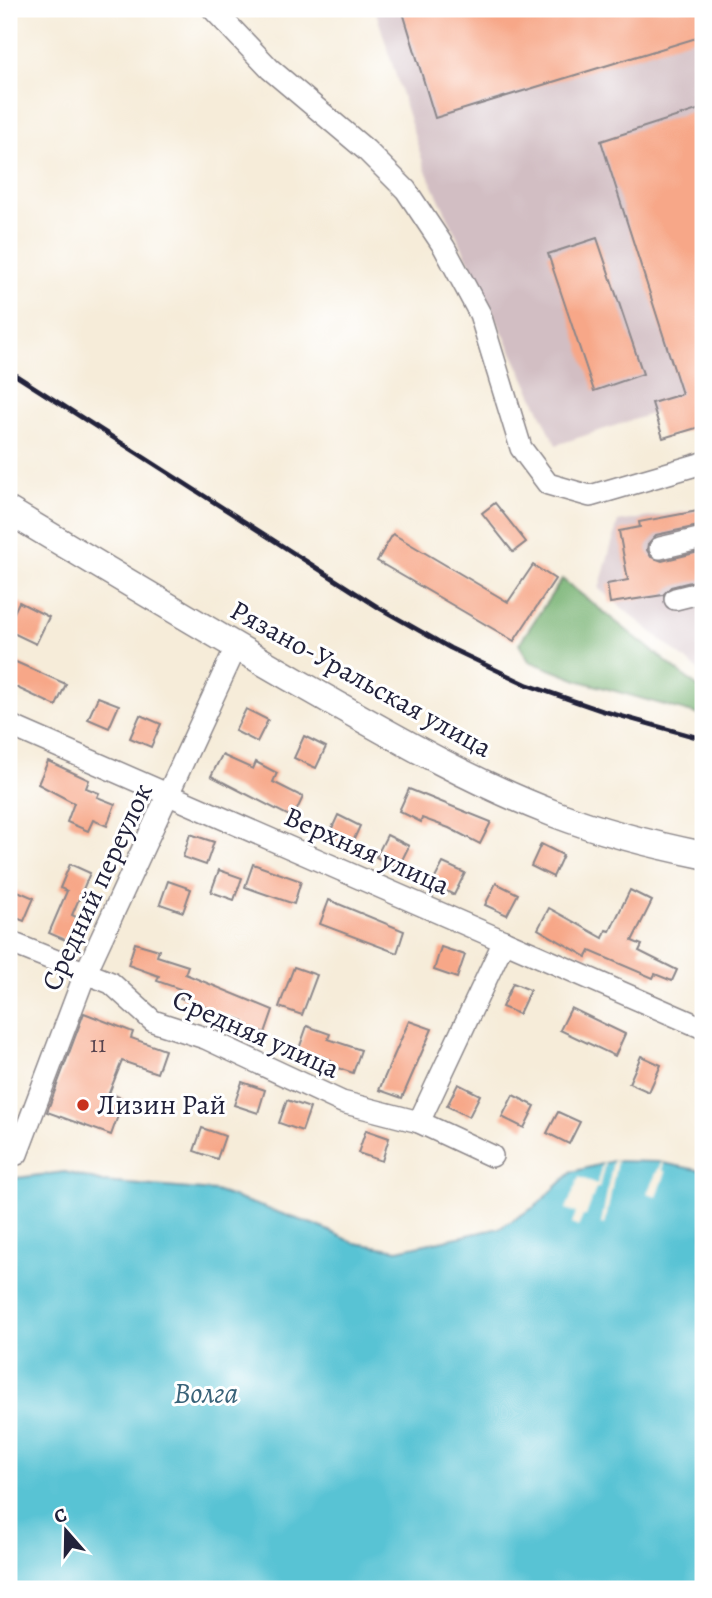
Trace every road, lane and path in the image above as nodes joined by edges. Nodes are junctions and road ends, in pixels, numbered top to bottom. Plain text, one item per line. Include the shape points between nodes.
1 (213, 9) edge
2 (703, 463) edge
3 (9, 511) edge
4 (703, 538) edge
5 (660, 548) dead end
6 (703, 592) edge
7 (675, 598) dead end
8 (236, 647) junction
9 (9, 725) edge
10 (170, 795) junction
11 (703, 855) edge
12 (504, 941) junction
13 (9, 942) edge
14 (85, 974) junction
15 (703, 1028) edge
16 (419, 1122) junction
17 (17, 1154) dead end
18 (492, 1156) dead end

1 - 2 street via 270,69 406,190 480,314 521,448 548,484 590,496
3 - 8 main road, Рязано-Уральская улица
4 - 5 street
6 - 7 street
8 - 10 street, Средний переулок
8 - 11 main road, Рязано-Уральская улица via 480,782 557,815
9 - 10 street, Верхняя улица
10 - 12 street, Верхняя улица
10 - 14 street, Средний переулок
12 - 15 street, Верхняя улица
12 - 16 street
13 - 14 street, Средняя улица
14 - 16 street, Средняя улица via 111,983 153,1021 205,1038 342,1102
14 - 17 street, Средний переулок
16 - 18 street, Средняя улица

